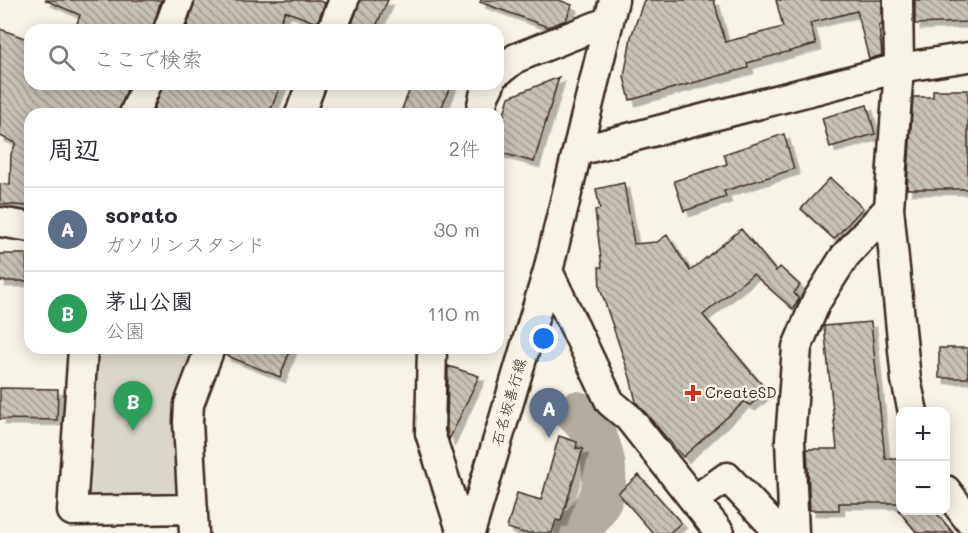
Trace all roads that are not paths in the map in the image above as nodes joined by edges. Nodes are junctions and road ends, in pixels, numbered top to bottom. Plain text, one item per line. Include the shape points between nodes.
1 (179, 0) edge
2 (344, 0) edge
3 (898, 0) edge
4 (611, 10) edge
5 (170, 24) edge
6 (334, 24) edge
7 (968, 57) edge
8 (504, 67) edge
9 (899, 68) junction
10 (144, 90) edge
11 (309, 90) edge
12 (486, 90) edge
13 (137, 108) edge
14 (302, 108) edge
15 (481, 108) edge
16 (578, 151) junction
17 (889, 208) junction
18 (0, 222) edge
19 (24, 226) edge
20 (548, 271) junction
21 (83, 354) edge
22 (208, 354) edge
23 (432, 354) edge
24 (912, 407) edge
25 (703, 494) dead end
26 (950, 496) edge
27 (968, 519) edge
28 (193, 521) edge
29 (462, 533) edge
30 (470, 533) edge
31 (720, 533) edge
32 (780, 533) edge
33 (794, 533) edge

1 - 5 street
2 - 6 street
3 - 9 street
4 - 8 street
4 - 16 street, 石名坂善行線
7 - 9 street
9 - 16 street
9 - 17 street
10 - 13 street
11 - 14 street
12 - 15 street
16 - 20 street, 石名坂善行線
17 - 24 street via 903,358
17 - 33 street via 844,256 816,302 798,347 790,440
18 - 19 street
20 - 30 street, 石名坂善行線
20 - 31 street via 610,402 629,418
21 - 28 street via 72,511
22 - 28 street via 189,404 187,440
23 - 29 street via 430,433
25 - 32 street via 727,477
26 - 27 street

